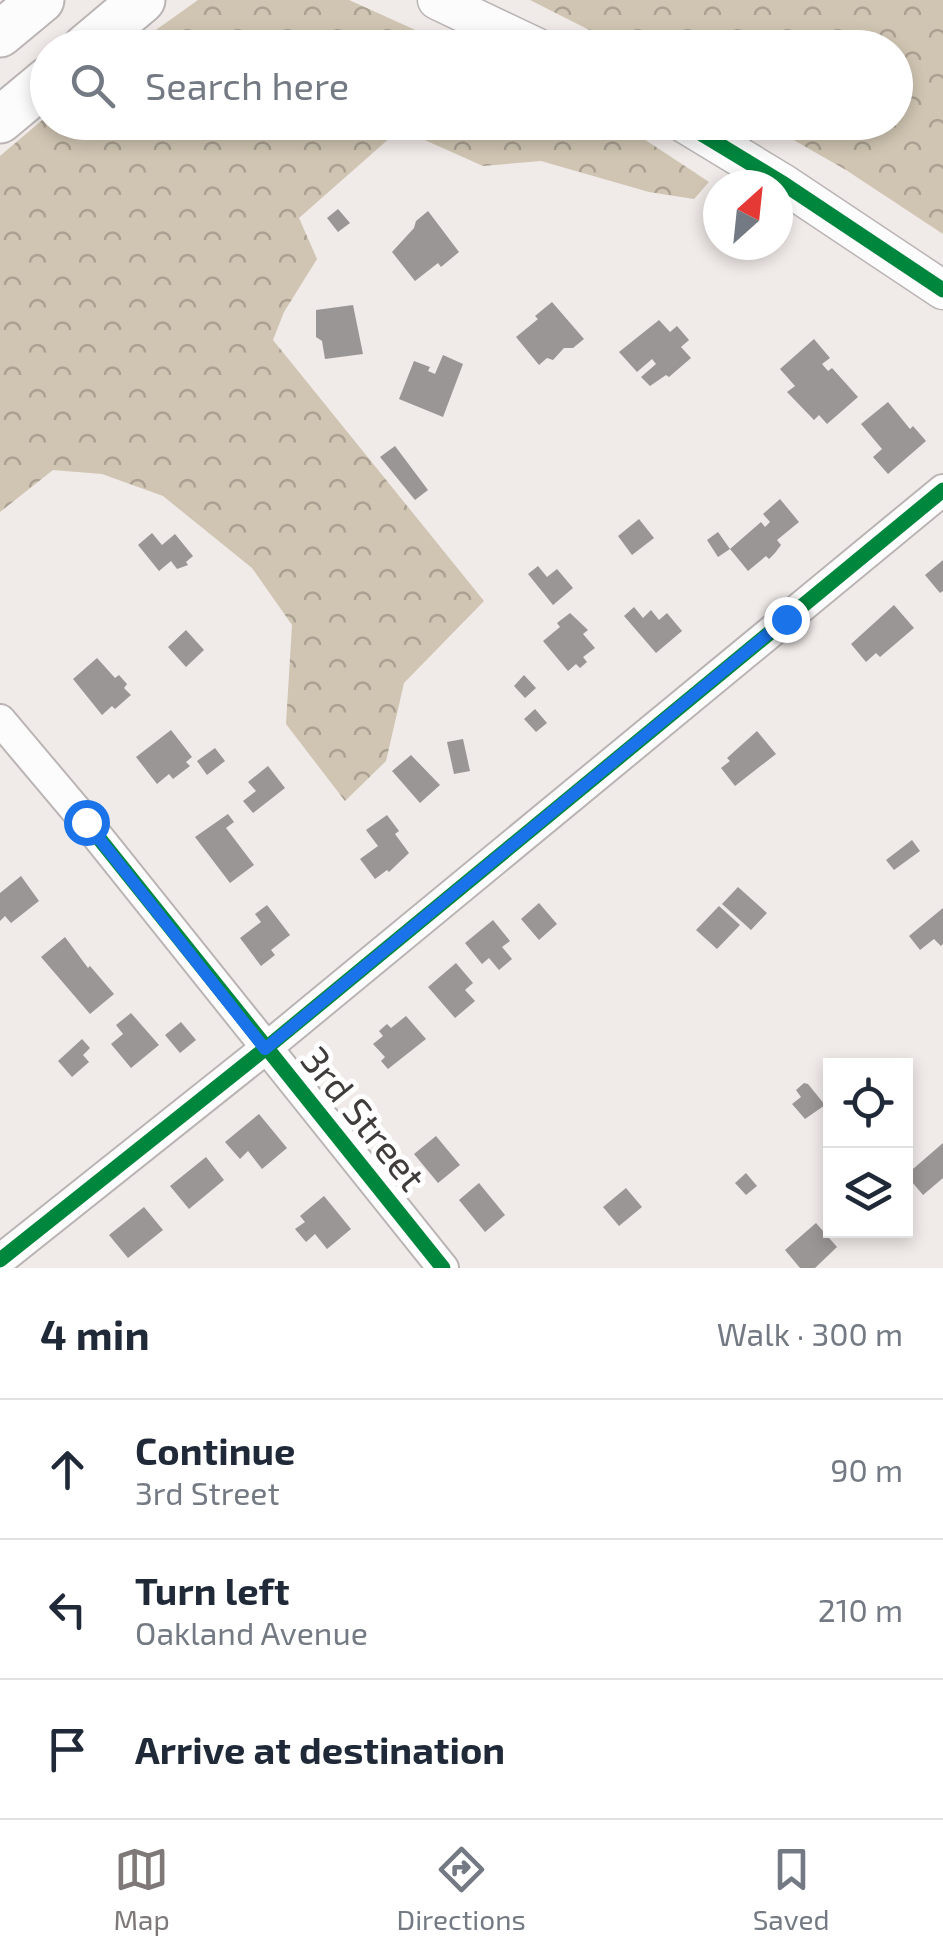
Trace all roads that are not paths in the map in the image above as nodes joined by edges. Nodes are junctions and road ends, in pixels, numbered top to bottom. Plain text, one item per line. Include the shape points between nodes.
1 (41, 0) edge
2 (142, 0) edge
3 (437, 0) edge
4 (107, 30) edge
5 (500, 30) edge
6 (0, 34) edge
7 (30, 95) edge
8 (0, 120) edge
9 (712, 140) edge
10 (943, 290) edge
11 (943, 490) edge
12 (0, 720) edge
13 (265, 1049) junction
14 (0, 1260) edge
15 (443, 1268) edge

1 - 6 highway
2 - 4 highway
3 - 5 main road
7 - 8 highway
9 - 10 main road
11 - 13 street
12 - 13 street, 3rd Street
13 - 14 street
13 - 15 street, 3rd Street

